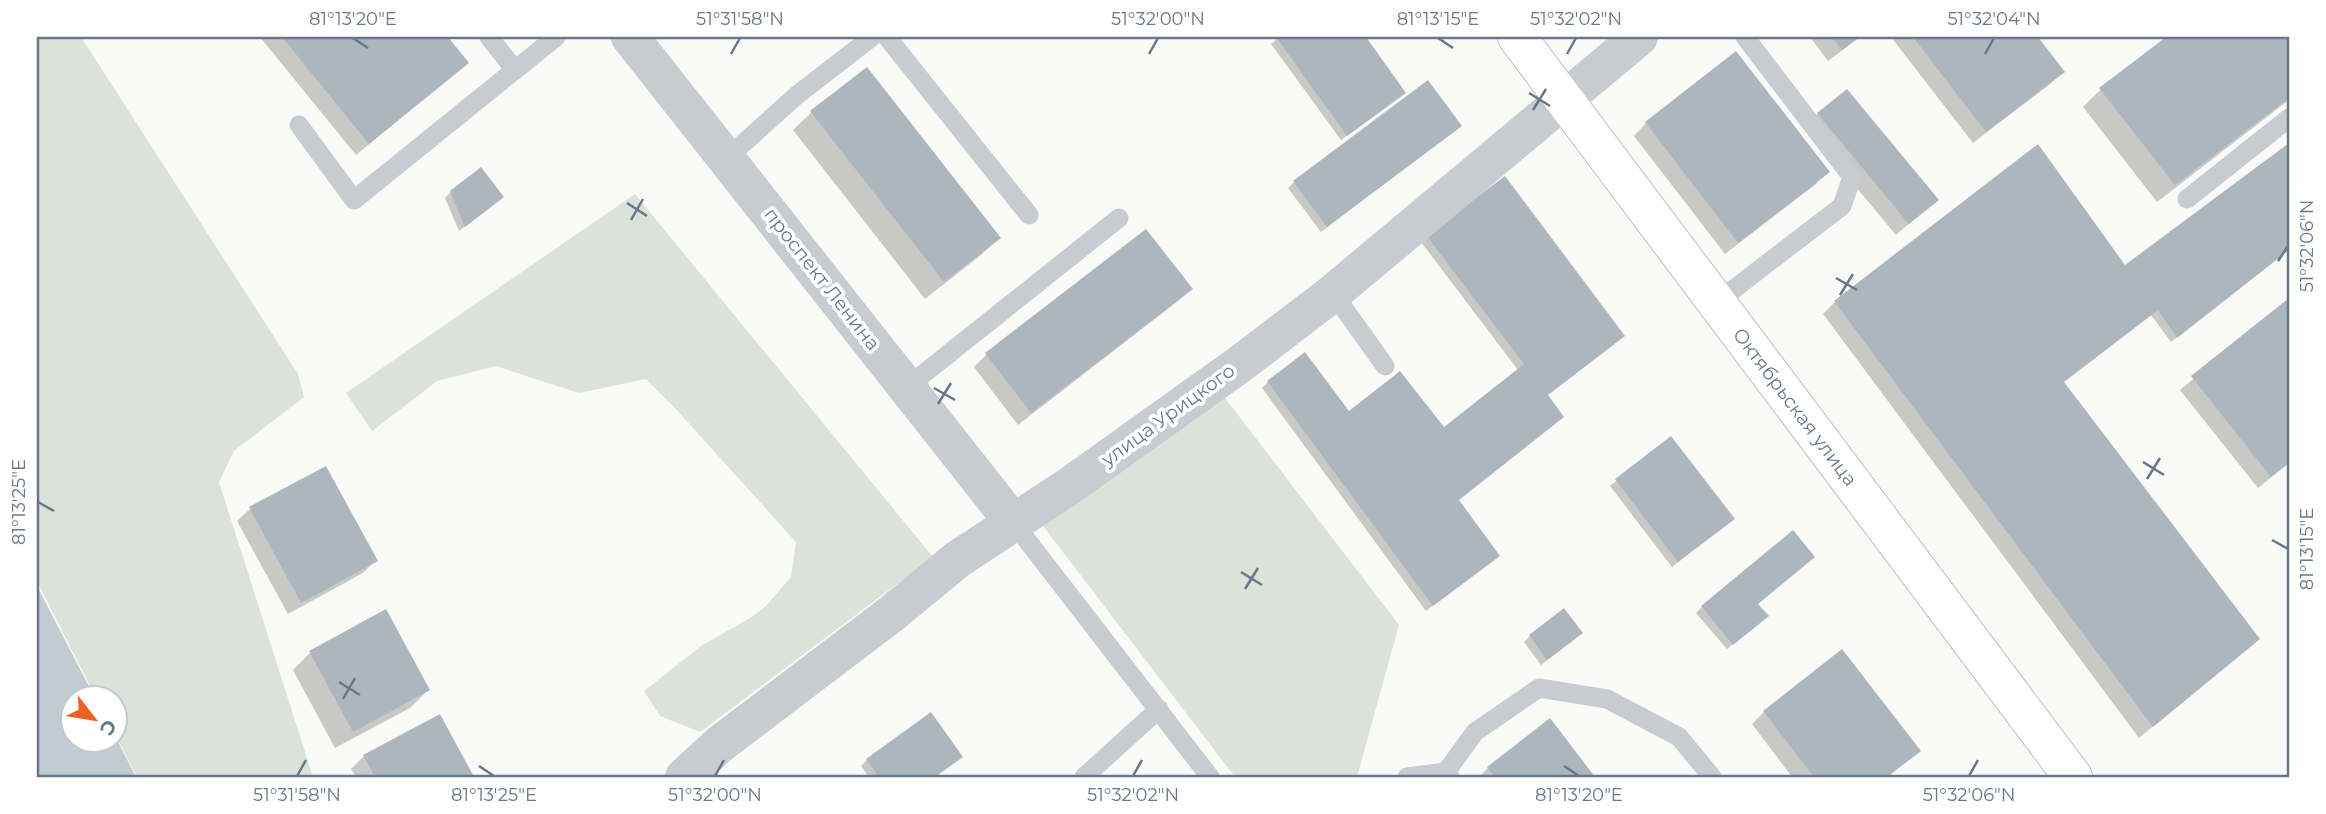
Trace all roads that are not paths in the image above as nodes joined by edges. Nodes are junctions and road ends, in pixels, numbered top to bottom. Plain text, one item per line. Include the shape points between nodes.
1 (489, 37) edge
2 (556, 37) edge
3 (630, 37) edge
4 (872, 37) edge
5 (887, 37) edge
6 (1517, 37) edge
7 (1639, 37) edge
8 (1745, 37) edge
9 (515, 70) junction
10 (1564, 99) junction
11 (2289, 118) edge
12 (299, 125) dead end
13 (727, 158) junction
14 (2187, 199) dead end
15 (1029, 215) dead end
16 (1119, 218) dead end
17 (1333, 293) junction
18 (1717, 302) junction
19 (1385, 366) dead end
20 (907, 387) junction
21 (1013, 522) junction
22 (1159, 709) junction
23 (1448, 775) edge
24 (684, 777) edge
25 (1084, 777) edge
26 (1210, 777) edge
27 (1406, 777) edge
28 (1712, 777) edge
29 (2073, 777) edge

1 - 9 lane
2 - 9 lane
3 - 13 street, проспект Ленина
4 - 13 lane via 797,95
5 - 15 lane
6 - 10 main road, Октябрьская улица
7 - 10 street, улица Урицкого
8 - 18 lane via 1852,177 1842,206
9 - 12 lane via 354,200
10 - 17 street, улица Урицкого
10 - 18 main road, Октябрьская улица
11 - 14 lane
13 - 20 street, проспект Ленина
16 - 20 lane
17 - 19 lane
17 - 21 street, улица Урицкого via 1186,403
18 - 29 main road, Октябрьская улица
20 - 21 street, проспект Ленина
21 - 22 lane
21 - 24 street, улица Урицкого via 958,559
22 - 25 lane
22 - 26 lane
23 - 27 lane
23 - 28 lane via 1475,732 1539,688 1607,699 1679,737

